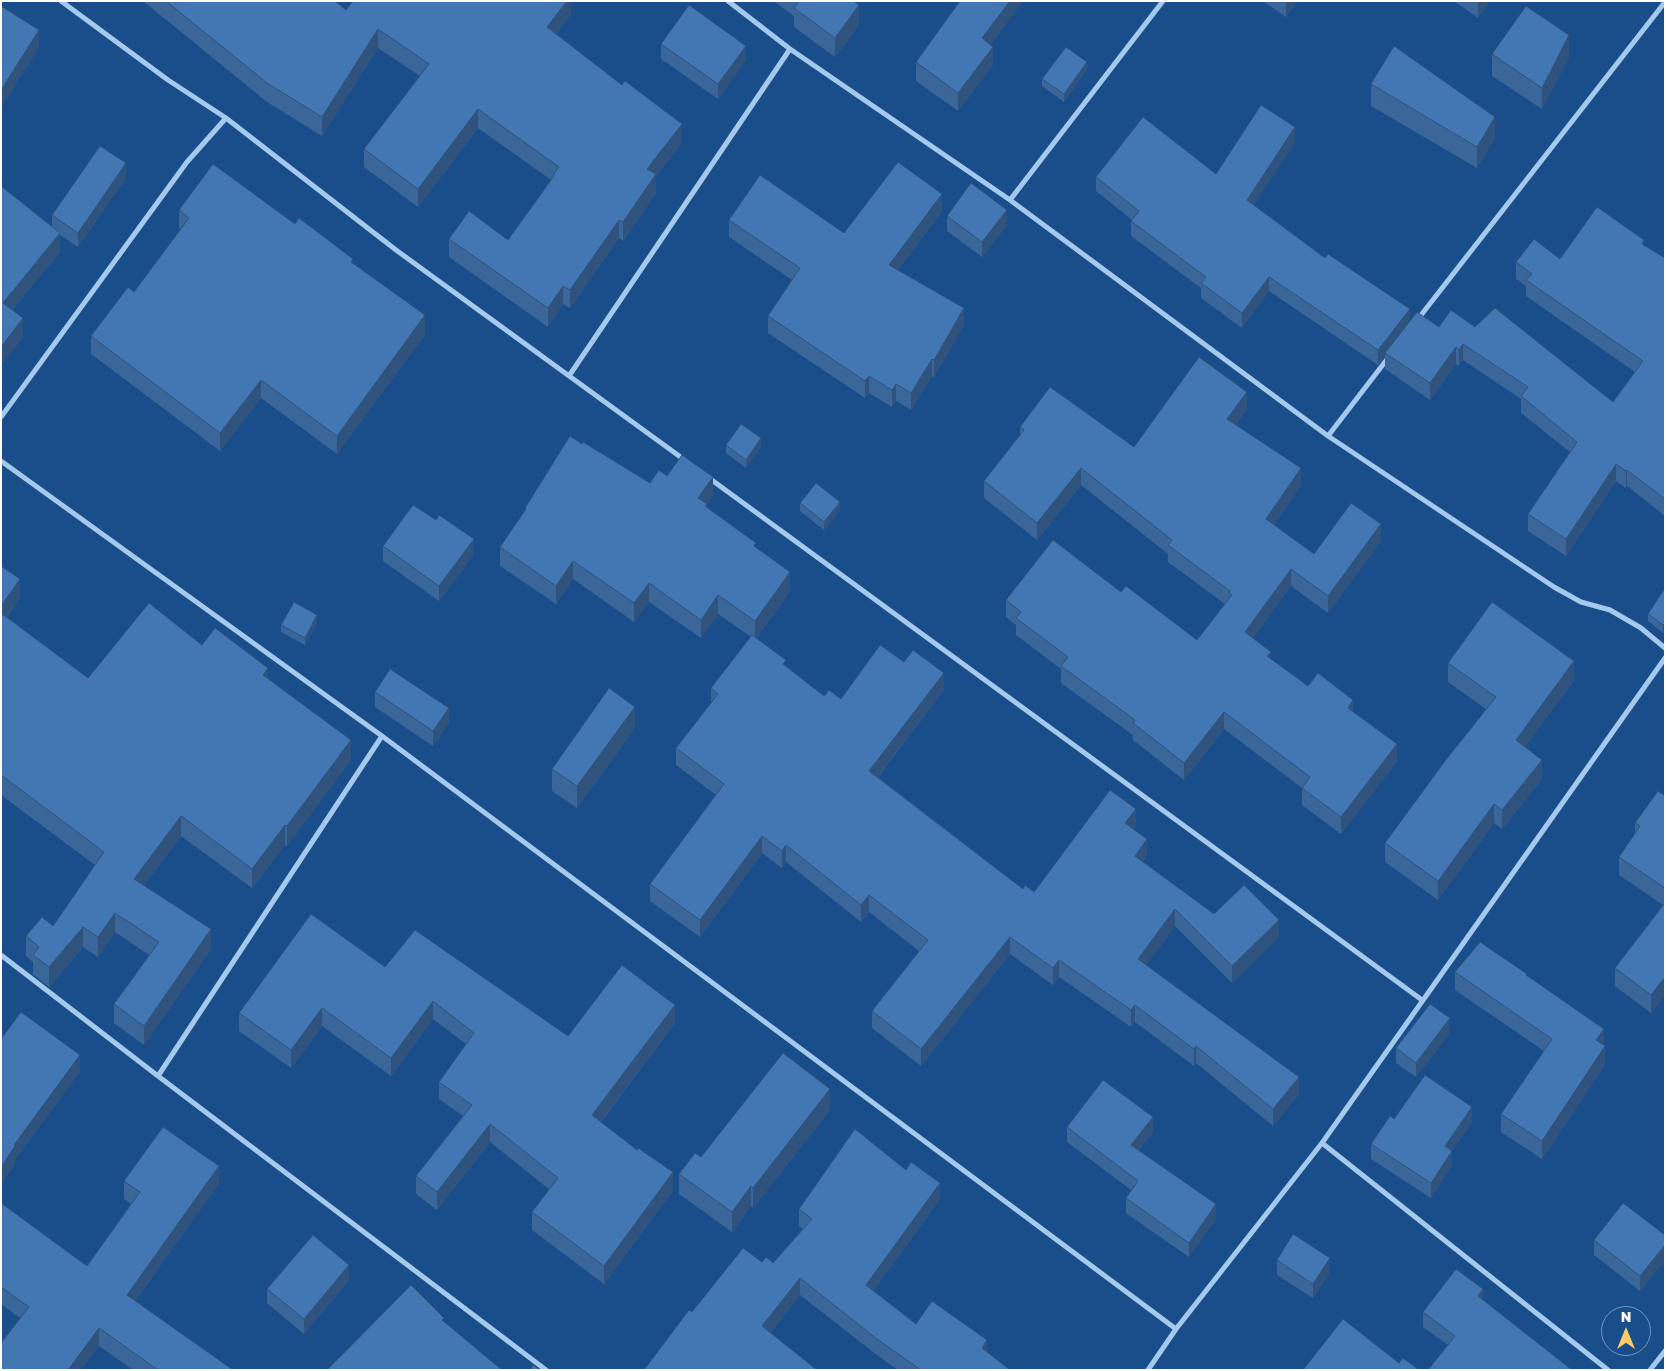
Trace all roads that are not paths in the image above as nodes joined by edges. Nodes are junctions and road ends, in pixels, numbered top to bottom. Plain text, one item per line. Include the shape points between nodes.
1 (61, 1) edge
2 (728, 1) edge
3 (1163, 1) edge
4 (1665, 2) edge
5 (790, 49) junction
6 (226, 118) junction
7 (1010, 200) junction
8 (1413, 326) edge
9 (1395, 349) edge
10 (569, 376) junction
11 (1, 417) edge
12 (1328, 436) junction
13 (1, 461) edge
14 (694, 467) edge
15 (702, 473) edge
16 (1665, 648) edge
17 (1665, 658) edge
18 (382, 736) junction
19 (1, 955) edge
20 (1422, 1000) junction
21 (158, 1076) junction
22 (1322, 1143) junction
23 (1176, 1329) junction
24 (1665, 1350) edge
25 (546, 1370) edge
26 (1148, 1370) edge
27 (1608, 1370) edge
28 (1650, 1370) edge

1 - 6 street via 168,80
2 - 5 street
3 - 7 street
4 - 8 street
5 - 7 street
5 - 10 street
6 - 10 street via 396,250
6 - 11 street via 187,162
7 - 12 street
9 - 12 street
10 - 14 street
12 - 16 street via 1554,587 1581,602 1610,610 1641,628
13 - 18 street
15 - 20 street
17 - 20 street
18 - 21 street
18 - 23 street
19 - 21 street
20 - 22 street
21 - 25 street
22 - 23 street
22 - 27 street
23 - 26 street
24 - 28 street

